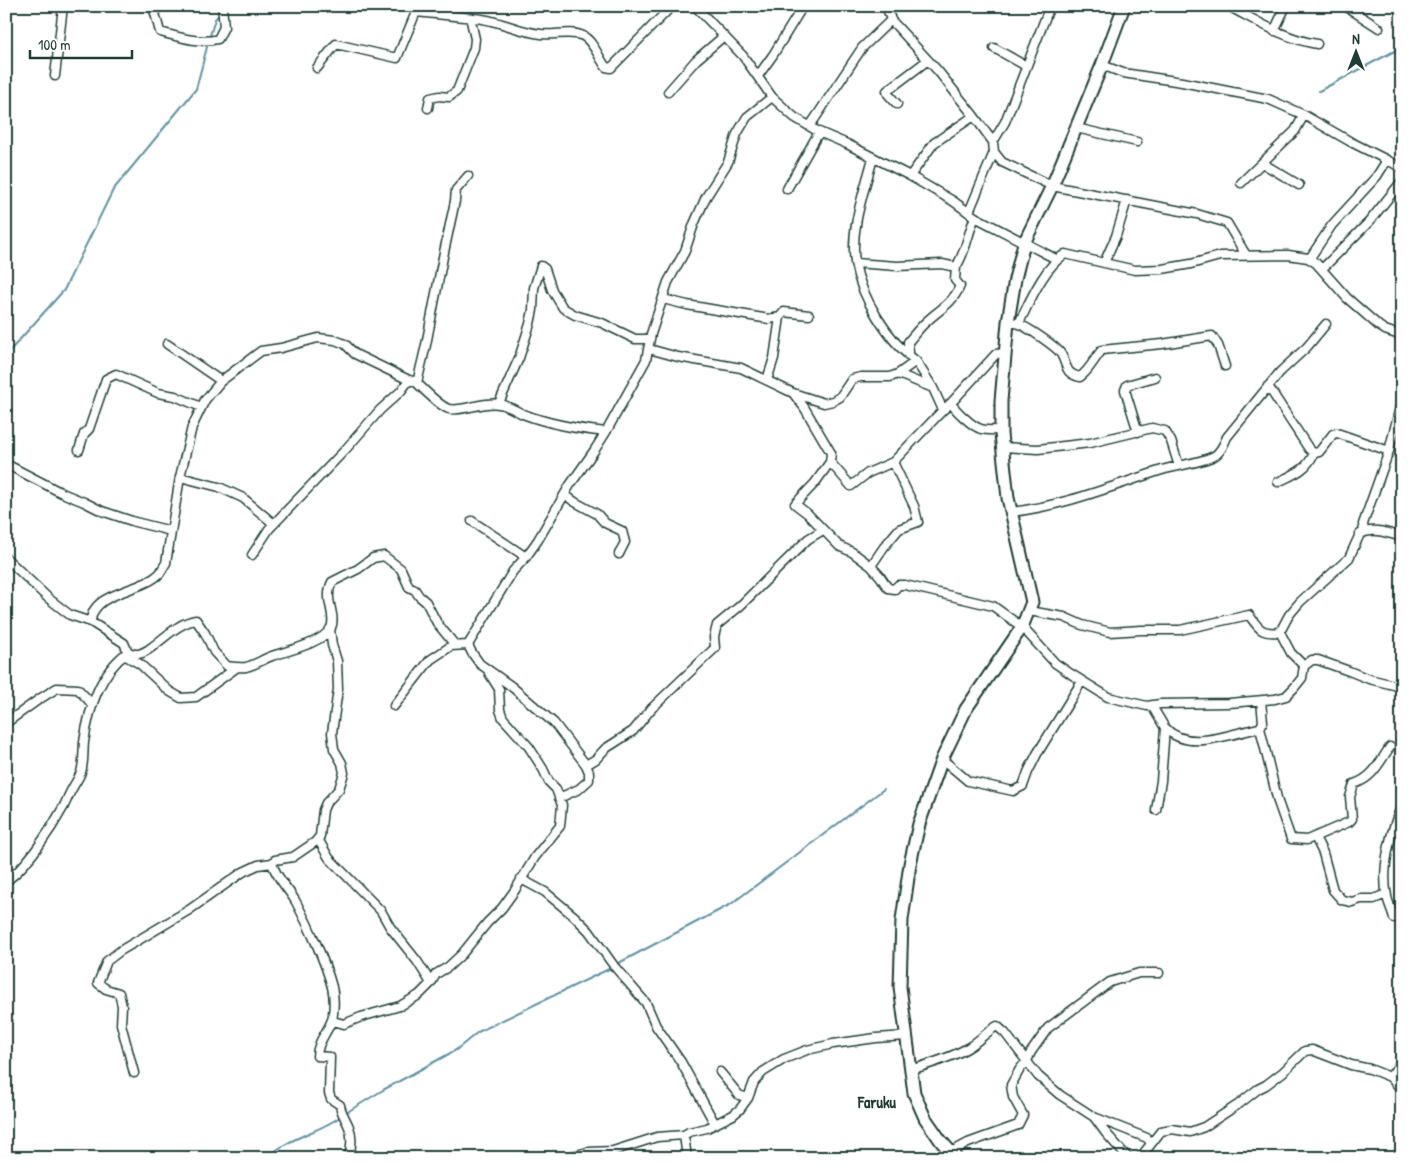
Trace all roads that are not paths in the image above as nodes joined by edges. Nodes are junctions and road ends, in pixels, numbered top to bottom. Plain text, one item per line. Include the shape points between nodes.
1 (63, 6) edge
2 (153, 6) edge
3 (222, 6) edge
4 (672, 6) edge
5 (695, 6) edge
6 (803, 6) edge
7 (888, 6) edge
8 (1045, 6) edge
9 (1124, 6) edge
10 (1228, 6) edge
11 (1286, 6) edge
12 (1345, 6) edge
13 (474, 18) junction
14 (891, 20) junction
15 (1379, 28) dead end
16 (1274, 31) junction
17 (724, 36) junction
18 (1318, 44) dead end
19 (994, 48) dead end
20 (928, 60) junction
21 (1102, 65) junction
22 (1026, 66) junction
23 (317, 68) dead end
24 (56, 76) dead end
25 (758, 76) junction
26 (668, 92) dead end
27 (772, 97) junction
28 (897, 104) dead end
29 (428, 108) dead end
30 (1304, 115) junction
31 (974, 116) junction
32 (810, 126) junction
33 (1076, 128) junction
34 (819, 132) junction
35 (993, 142) junction
36 (1137, 142) dead end
37 (994, 152) junction
38 (873, 158) junction
39 (1387, 160) junction
40 (1262, 163) junction
41 (1402, 168) edge
42 (468, 176) dead end
43 (910, 176) junction
44 (1402, 181) edge
45 (1241, 183) dead end
46 (1299, 185) dead end
47 (1052, 186) junction
48 (787, 189) dead end
49 (1127, 200) junction
50 (972, 214) junction
51 (1024, 243) junction
52 (1246, 255) junction
53 (1310, 258) junction
54 (1056, 259) junction
55 (855, 263) junction
56 (1104, 263) junction
57 (956, 267) junction
58 (1322, 269) junction
59 (663, 299) junction
60 (809, 315) dead end
61 (780, 317) junction
62 (1013, 322) junction
63 (1326, 324) dead end
64 (1402, 336) edge
65 (650, 339) junction
66 (167, 344) dead end
67 (649, 349) junction
68 (1005, 353) junction
69 (908, 355) junction
70 (916, 361) junction
71 (1225, 366) dead end
72 (898, 374) junction
73 (1155, 377) dead end
74 (221, 380) junction
75 (767, 380) junction
76 (413, 382) junction
77 (1268, 386) junction
78 (933, 388) junction
79 (793, 393) junction
80 (1402, 399) edge
81 (951, 403) junction
82 (499, 404) junction
83 (201, 407) junction
84 (943, 410) junction
85 (1001, 430) junction
86 (606, 432) junction
87 (1138, 432) junction
88 (1003, 446) junction
89 (79, 450) dead end
90 (1389, 451) junction
91 (1314, 453) junction
92 (830, 462) junction
93 (893, 462) junction
94 (6, 464) edge
95 (1179, 466) junction
96 (180, 477) junction
97 (1278, 482) dead end
98 (566, 495) junction
99 (1011, 512) junction
100 (472, 521) dead end
101 (274, 524) junction
102 (823, 530) junction
103 (171, 531) junction
104 (1364, 532) junction
105 (1402, 537) edge
106 (620, 554) dead end
107 (252, 555) dead end
108 (526, 557) junction
109 (6, 558) edge
110 (871, 566) junction
111 (1029, 611) junction
112 (91, 622) junction
113 (1022, 627) junction
114 (330, 629) junction
115 (1280, 632) junction
116 (455, 645) junction
117 (468, 645) junction
118 (126, 654) junction
119 (1304, 666) junction
120 (236, 668) junction
121 (487, 669) junction
122 (1082, 681) junction
123 (1402, 688) edge
124 (1261, 700) junction
125 (92, 704) junction
126 (394, 706) dead end
127 (1152, 706) junction
128 (6, 723) edge
129 (1165, 728) junction
130 (1260, 728) junction
131 (1390, 747) dead end
132 (942, 759) junction
133 (586, 765) junction
134 (559, 798) junction
135 (1402, 805) edge
136 (1156, 810) dead end
137 (1315, 837) junction
138 (318, 839) junction
139 (272, 863) junction
140 (522, 879) junction
141 (6, 881) edge
142 (1386, 894) junction
143 (1394, 918) dead end
144 (1159, 973) dead end
145 (431, 983) junction
146 (333, 1021) junction
147 (906, 1036) junction
148 (1402, 1061) edge
149 (1027, 1062) junction
150 (910, 1070) junction
151 (720, 1072) dead end
152 (134, 1073) dead end
153 (1390, 1077) junction
154 (1402, 1090) edge
155 (748, 1098) junction
156 (1094, 1117) junction
157 (715, 1124) junction
158 (684, 1135) junction
159 (1151, 1143) junction
160 (953, 1155) edge
161 (349, 1158) edge
162 (563, 1158) edge
163 (687, 1158) edge
164 (1128, 1158) edge
165 (1140, 1158) edge

1 - 24 street
2 - 3 street via 160,32 209,42 218,39 224,27
4 - 13 street via 611,68 606,67 584,36 541,34
5 - 17 street
6 - 25 street
7 - 14 street
8 - 22 street via 1047,15
9 - 21 street
10 - 16 street
11 - 16 street
12 - 15 street
13 - 23 street via 416,12 397,58 336,44
13 - 29 street via 471,21 474,48 457,91 449,97 430,98
14 - 20 street
14 - 32 street via 862,48
16 - 18 street
17 - 25 street
17 - 26 street via 696,60
19 - 22 street
20 - 28 street via 887,91
20 - 31 street
21 - 30 street via 1123,73 1268,99
21 - 33 street
22 - 35 street via 1005,122
25 - 27 street
27 - 32 street via 794,117
27 - 59 street via 747,117 737,134 728,162 701,208
30 - 39 street
30 - 40 street via 1295,132
31 - 35 street
31 - 43 street via 934,143
32 - 34 street
33 - 36 street
33 - 47 street
34 - 38 street
34 - 48 street
35 - 37 street
37 - 47 street via 1002,162
37 - 50 street
38 - 43 street
38 - 55 street via 860,207 853,248
39 - 41 street
39 - 53 street via 1332,225
40 - 45 street
40 - 46 street
42 - 76 street via 456,190 426,345
43 - 50 street
44 - 58 street via 1369,222
47 - 49 street
47 - 51 street
49 - 52 street via 1227,223
49 - 56 street
50 - 51 street
50 - 57 street via 963,257
51 - 54 street
51 - 62 street via 1015,279
52 - 53 street
52 - 56 street via 1220,256 1162,269 1135,270
53 - 58 street
54 - 56 street via 1065,254
54 - 62 street
55 - 57 street
55 - 69 street via 866,296 880,321 894,342
57 - 69 street via 955,280 960,286 956,295 908,342
58 - 64 street via 1371,319 1385,330
59 - 61 street via 769,319
59 - 65 street
60 - 61 street via 784,312
61 - 75 street
62 - 68 street
62 - 71 street via 1028,328 1061,353 1065,367 1072,375 1080,377 1102,350 1212,336
63 - 77 street
65 - 67 street
65 - 82 street via 635,338 563,308 540,266 530,324
66 - 74 street
67 - 75 street via 741,368
67 - 86 street
68 - 81 street via 996,354
68 - 85 street
69 - 70 street
70 - 72 street
70 - 78 street
72 - 78 street
72 - 79 street via 852,379 840,396 824,403
73 - 87 street via 1127,385 1125,390
74 - 76 street via 261,351 318,338 345,344 355,354
74 - 83 street
75 - 79 street
76 - 82 street via 448,409
76 - 101 street via 380,410
77 - 91 street
77 - 95 street via 1215,456
78 - 84 street
79 - 92 street via 831,453
80 - 90 street
81 - 84 street
81 - 85 street via 979,429
82 - 86 street via 547,421
83 - 89 street via 158,393 116,374 106,379
83 - 96 street via 192,427
84 - 93 street
85 - 88 street
86 - 98 street
87 - 88 street via 1090,443 1038,449
87 - 95 street via 1152,428 1164,431
88 - 99 street
90 - 91 street via 1337,433 1332,434 1319,452
90 - 104 street via 1363,524
91 - 97 street via 1304,470
92 - 93 street via 851,486 868,473
92 - 102 street via 795,504
93 - 110 street via 918,522 899,529
94 - 103 street via 102,511
95 - 99 street via 1078,498
96 - 101 street via 219,487 243,498
96 - 103 street
98 - 106 street via 622,531 625,542
98 - 108 street
99 - 111 street via 1032,602
100 - 108 street
101 - 107 street
102 - 110 street via 839,546
102 - 133 street via 808,539 717,625 715,648 652,708 633,731
103 - 112 street via 168,558 159,574 108,598 91,613
104 - 105 street via 1381,531
104 - 115 street via 1348,558 1300,602
108 - 117 street via 513,571
109 - 112 street via 48,598 70,614
110 - 113 street via 888,588 905,585 993,606
111 - 113 street
111 - 115 street via 1110,632 1180,630 1249,615 1263,632
112 - 118 street via 124,644
113 - 122 street via 1054,663
113 - 132 street via 966,709
114 - 116 street via 332,611 328,596 332,582 373,558 384,556 401,568 409,587 426,602
114 - 120 street via 321,638 291,651 249,667
114 - 138 street via 338,689 332,734 344,773 339,789 326,802
115 - 119 street via 1290,653
116 - 117 street
116 - 126 street via 430,660
117 - 121 street
118 - 120 street via 181,698 196,697
118 - 120 street via 141,653 179,625 196,620 214,652 227,666
118 - 125 street via 106,677
119 - 123 street via 1318,660
119 - 124 street via 1302,678 1286,696
121 - 133 street via 554,723
121 - 134 street via 499,689 500,710 504,718 529,747
122 - 127 street via 1108,697
122 - 132 street via 1037,754 1023,786 1013,791 968,781
124 - 127 street
124 - 130 street
125 - 128 street via 78,689 57,688
125 - 141 street via 80,775 64,806 26,863
127 - 129 street
129 - 130 street via 1185,740 1206,740
129 - 136 street
130 - 137 street via 1291,838 1307,840
131 - 137 street via 1372,774 1353,786 1350,797 1352,819
132 - 147 street via 919,824 902,920 900,987
133 - 134 street via 589,780 579,789
134 - 140 street via 562,806 560,826
135 - 142 street via 1393,826 1387,859
137 - 142 street via 1333,890 1342,900 1352,902
138 - 139 street via 293,857
138 - 145 street via 329,858 381,910 390,928
139 - 146 street via 295,901 319,954 332,988
139 - 152 street via 258,864 243,872 107,961 98,984 119,993 121,1024
140 - 145 street via 462,954 436,974
140 - 157 street via 545,892 574,916 646,1003 656,1026 681,1062
142 - 143 street
144 - 149 street via 1139,974 1110,982 1048,1028
145 - 146 street via 400,1006 344,1024
146 - 161 street via 324,1033 317,1056 330,1057 329,1093 340,1105 350,1128
147 - 150 street
147 - 155 street via 833,1044 784,1058 763,1072 754,1082
148 - 153 street
149 - 150 street via 997,1026 966,1049
149 - 156 street via 1060,1095
149 - 160 street via 1012,1085 1013,1097 1023,1115 1018,1125 968,1143
150 - 160 street via 914,1093 925,1118
151 - 155 street via 739,1095
153 - 154 street
153 - 159 street via 1312,1050 1305,1051 1266,1085 1204,1127 1190,1132 1161,1131
155 - 157 street via 733,1115
156 - 159 street via 1147,1138
156 - 164 street
157 - 158 street
158 - 162 street via 657,1137 612,1151
158 - 163 street
159 - 165 street

